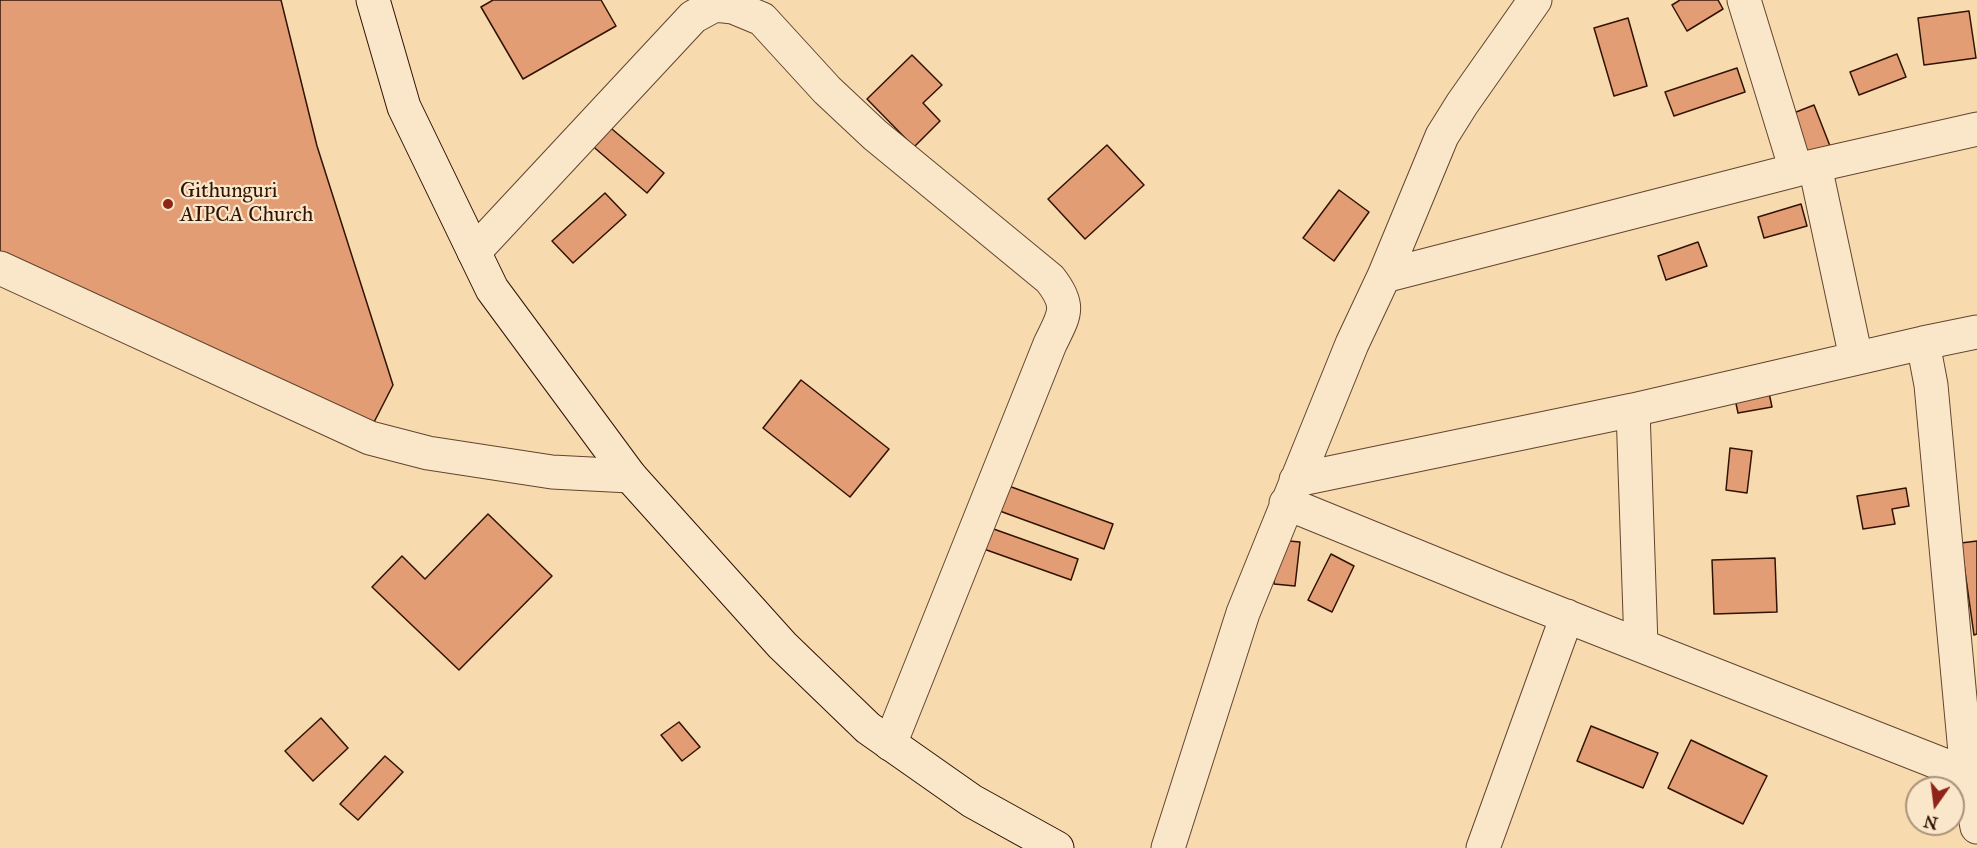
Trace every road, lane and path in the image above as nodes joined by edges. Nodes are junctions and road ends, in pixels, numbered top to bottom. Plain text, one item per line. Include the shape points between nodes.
1 (373, 0) edge
2 (1535, 0) edge
3 (1744, 0) edge
4 (1977, 129) edge
5 (1805, 168) junction
6 (474, 252) junction
7 (0, 268) edge
8 (1384, 276) junction
9 (1977, 332) edge
10 (1923, 343) junction
11 (1856, 358) junction
12 (1634, 410) junction
13 (630, 476) junction
14 (1291, 492) junction
15 (1567, 616) junction
16 (1641, 645) junction
17 (890, 744) junction
18 (1967, 774) junction
19 (1977, 827) edge
20 (1057, 848) edge
21 (1168, 848) edge
22 (1484, 848) edge

1 - 6 street via 404,108
2 - 8 street via 1442,136
3 - 5 street
4 - 5 street
5 - 8 street
5 - 11 street
6 - 13 street via 492,289
6 - 17 street via 693,17 715,5 733,7 762,19 875,135 1050,279 1064,302 1062,318
7 - 13 street via 370,438 428,453 552,472
8 - 14 street
9 - 10 street
10 - 11 street
10 - 18 street via 1931,385
11 - 12 street
12 - 14 street
12 - 16 street
13 - 17 street via 782,645 868,728
14 - 15 street
14 - 21 street via 1243,613
15 - 16 street
15 - 22 street
16 - 18 street
17 - 20 street via 972,801
18 - 19 street

